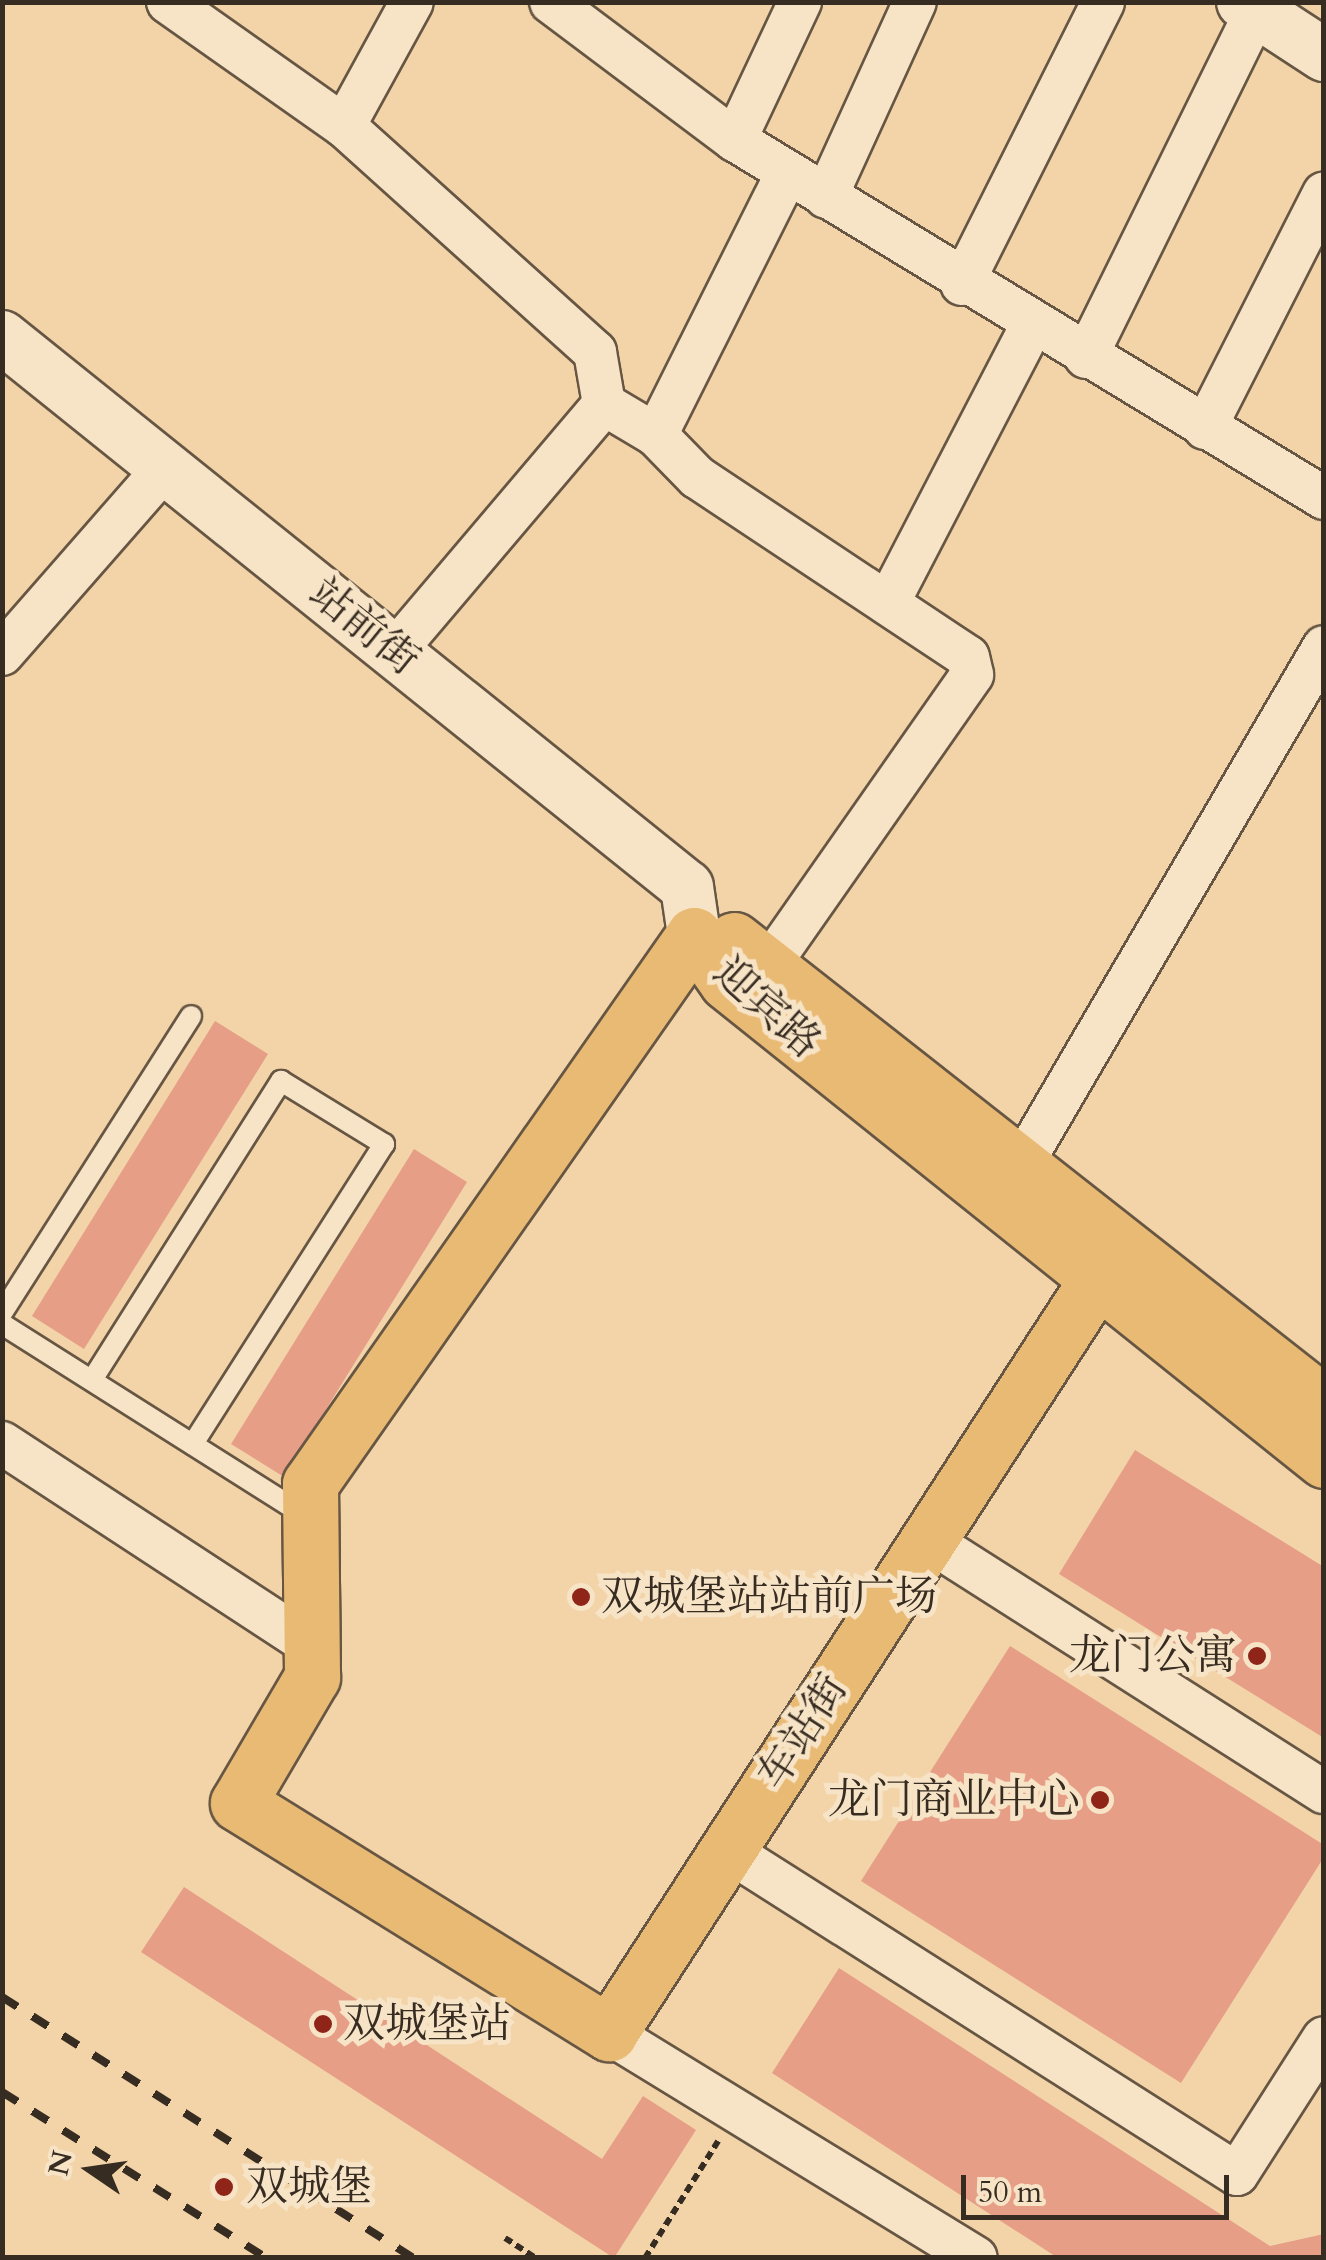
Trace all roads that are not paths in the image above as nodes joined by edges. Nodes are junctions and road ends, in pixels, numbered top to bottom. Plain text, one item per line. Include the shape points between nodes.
1 (168, 2) edge
2 (412, 2) edge
3 (551, 2) edge
4 (800, 2) edge
5 (915, 2) edge
6 (1103, 2) edge
7 (1250, 7) edge
8 (1324, 55) edge
9 (344, 126) junction
10 (735, 140) junction
11 (787, 173) junction
12 (1324, 193) edge
13 (826, 197) junction
14 (962, 284) junction
15 (1032, 325) junction
16 (2, 337) edge
17 (1086, 357) junction
18 (604, 404) junction
19 (1205, 428) junction
20 (656, 435) junction
21 (165, 468) junction
22 (1324, 498) edge
23 (888, 603) junction
24 (1324, 647) edge
25 (394, 652) junction
26 (2, 654) edge
27 (694, 935) junction
28 (757, 983) junction
29 (191, 1016) dead end
30 (1010, 1184) junction
31 (1096, 1281) junction
32 (2, 1313) edge
33 (2, 1324) edge
34 (92, 1380) junction
35 (1324, 1404) edge
36 (2, 1443) edge
37 (193, 1444) junction
38 (1324, 1460) edge
39 (310, 1518) junction
40 (928, 1540) junction
41 (312, 1646) junction
42 (1324, 1792) edge
43 (727, 1850) junction
44 (609, 2032) junction
45 (1324, 2038) edge
46 (976, 2258) edge

1 - 9 street
2 - 9 street
3 - 10 street
4 - 10 street
5 - 13 street
6 - 14 street
7 - 8 street
7 - 17 street
9 - 18 street via 465,228 595,352
10 - 11 street
11 - 13 street
11 - 20 street
12 - 19 street
13 - 14 street
14 - 15 street
15 - 17 street
15 - 23 street
16 - 21 street, 站前街
17 - 19 street
18 - 20 street
18 - 25 street
19 - 22 street
20 - 23 street via 697,476
21 - 25 street, 站前街
21 - 26 street
23 - 28 street via 968,657 972,676
24 - 30 street
25 - 27 street, 站前街 via 687,887
27 - 28 main road, 迎宾路
27 - 39 main road via 310,1484
28 - 30 main road, 迎宾路
29 - 32 lane
30 - 31 main road, 迎宾路
30 - 35 main road, 迎宾路
31 - 38 main road, 迎宾路
31 - 40 main road, 车站街
33 - 34 lane
34 - 37 lane
34 - 37 lane via 281,1082 384,1144
36 - 41 street
37 - 39 lane
39 - 41 main road
40 - 42 street
40 - 43 main road, 车站街
41 - 44 main road via 312,1678 238,1804
43 - 44 main road, 车站街
43 - 45 street via 1236,2174
44 - 46 street

